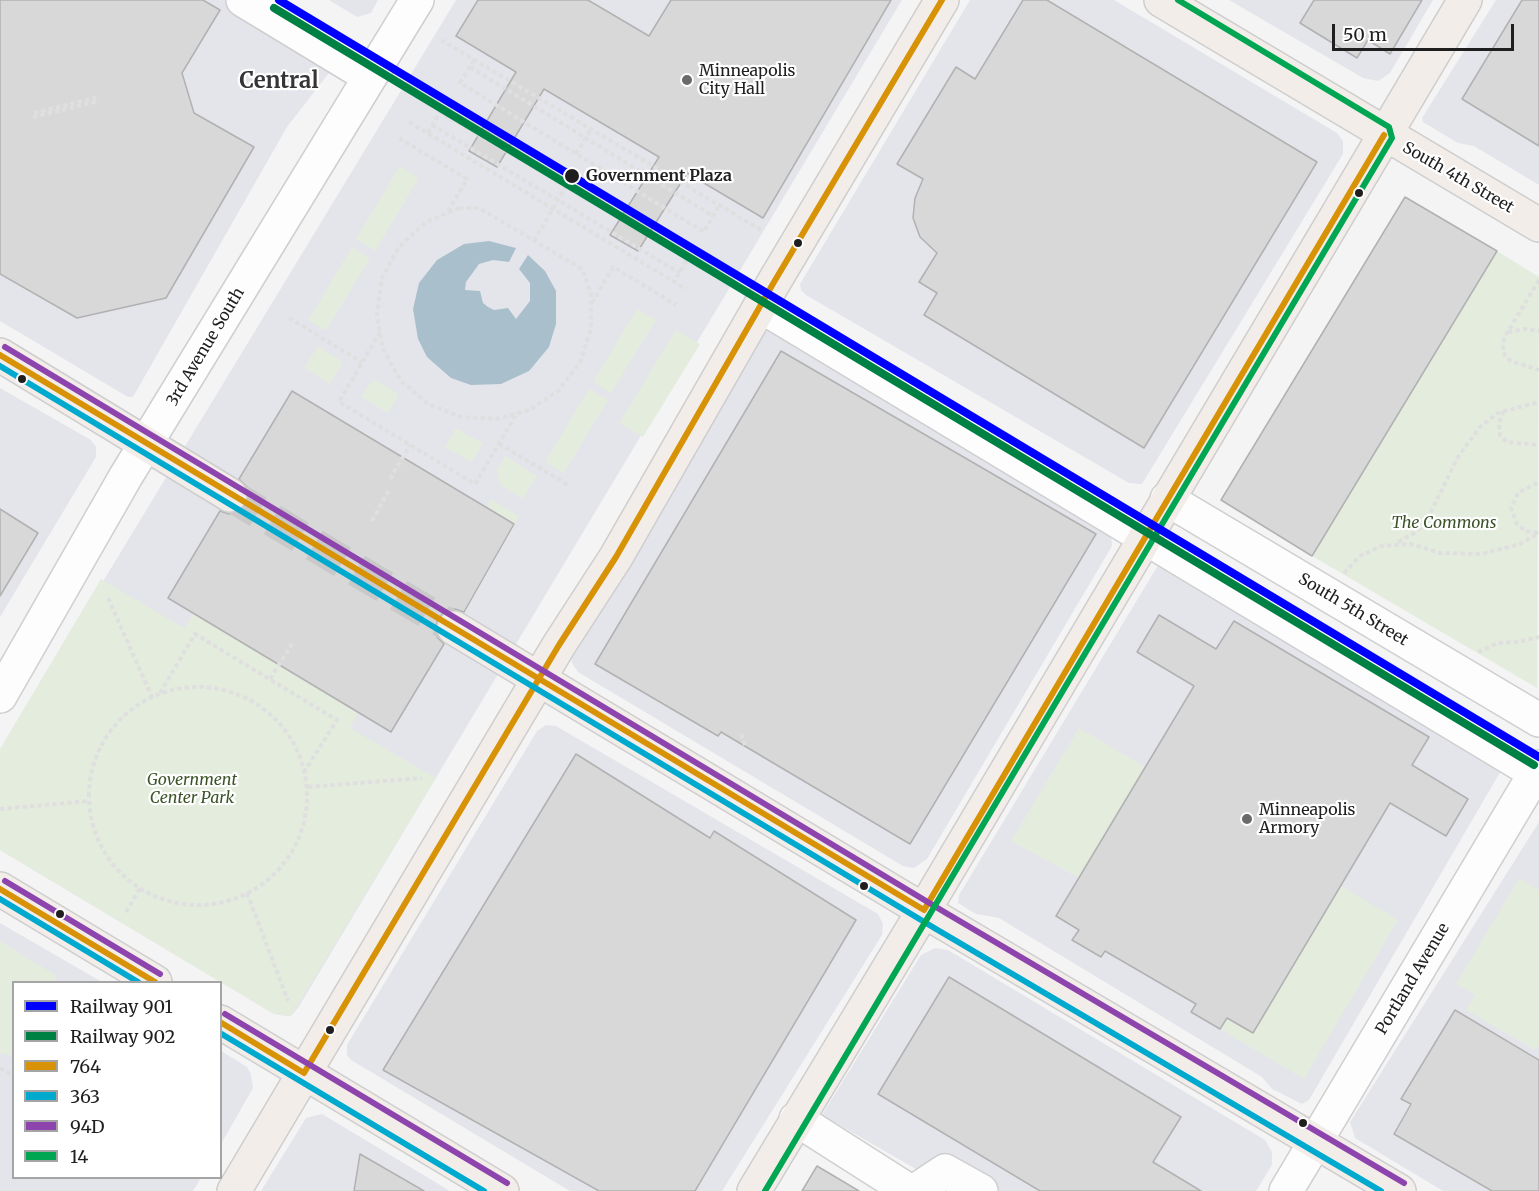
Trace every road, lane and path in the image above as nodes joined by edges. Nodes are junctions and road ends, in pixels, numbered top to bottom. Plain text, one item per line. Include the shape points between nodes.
1 (243, 0) edge
2 (417, 0) edge
3 (942, 0) edge
4 (1161, 0) edge
5 (1465, 0) edge
6 (441, 40) dead end
7 (474, 60) junction
8 (470, 68) junction
9 (370, 77) junction
10 (99, 99) dead end
11 (33, 115) dead end
12 (409, 122) dead end
13 (432, 125) junction
14 (591, 129) junction
15 (428, 133) junction
16 (1384, 135) junction
17 (399, 138) dead end
18 (585, 138) junction
19 (576, 154) junction
20 (566, 186) junction
21 (558, 200) junction
22 (719, 205) junction
23 (553, 209) junction
24 (447, 213) junction
25 (712, 216) junction
26 (1539, 225) edge
27 (761, 230) dead end
28 (534, 241) junction
29 (680, 273) junction
30 (1539, 280) edge
31 (674, 282) junction
32 (686, 289) dead end
33 (591, 305) junction
34 (676, 305) dead end
35 (761, 306) junction
36 (289, 318) dead end
37 (1539, 331) edge
38 (380, 332) junction
39 (1508, 332) junction
40 (0, 355) edge
41 (362, 362) junction
42 (1539, 370) edge
43 (1539, 402) edge
44 (1504, 411) junction
45 (517, 413) junction
46 (146, 444) junction
47 (499, 444) junction
48 (410, 445) junction
49 (1539, 445) edge
50 (390, 479) dead end
51 (1539, 482) edge
52 (568, 485) dead end
53 (389, 490) dead end
54 (230, 495) tunnel mouth
55 (1167, 499) junction
56 (372, 521) dead end
57 (1539, 533) edge
58 (1146, 538) junction
59 (1398, 543) junction
60 (1339, 581) dead end
61 (108, 598) dead end
62 (454, 627) tunnel mouth
63 (1539, 637) edge
64 (292, 644) dead end
65 (1471, 659) dead end
66 (270, 679) junction
67 (540, 679) junction
68 (160, 694) junction
69 (0, 696) edge
70 (152, 696) junction
71 (1539, 720) edge
72 (741, 734) dead end
73 (745, 745) dead end
74 (304, 772) junction
75 (1538, 772) edge
76 (422, 778) dead end
77 (308, 787) junction
78 (89, 801) junction
79 (0, 809) edge
80 (140, 888) junction
81 (0, 889) edge
82 (248, 893) junction
83 (924, 910) junction
84 (126, 912) dead end
85 (153, 981) edge
86 (288, 1001) dead end
87 (222, 1023) edge
88 (304, 1073) junction
89 (796, 1119) junction
90 (1316, 1142) junction
91 (499, 1190) edge
92 (234, 1191) edge
93 (754, 1191) edge
94 (909, 1191) edge
95 (915, 1191) edge
96 (981, 1191) edge
97 (1286, 1191) edge
98 (1399, 1191) edge

1 - 9 street
2 - 9 street, 3rd Avenue South
3 - 35 main road
4 - 16 main road, South 4th Street
5 - 16 main road
6 - 7 path
7 - 8 path
7 - 14 path
8 - 18 path
8 - 19 path via 460,83
9 - 46 street, 3rd Avenue South
10 - 11 path
12 - 15 path
13 - 15 path
13 - 20 path via 440,112
13 - 21 path
14 - 18 path
14 - 22 path
15 - 23 path
16 - 26 main road, South 4th Street
16 - 55 main road
17 - 24 path via 467,179
18 - 19 path
18 - 25 path
19 - 25 path via 704,232
20 - 21 path
20 - 29 path via 688,258
21 - 23 path
21 - 29 path
22 - 25 path
22 - 27 path
23 - 28 path
23 - 31 path
24 - 28 path via 459,208 479,208
24 - 38 path via 426,222 399,247 382,279 377,314
28 - 33 path via 582,269
29 - 31 path
30 - 39 path
31 - 32 path
33 - 34 path via 613,267
33 - 45 path via 591,329 580,362 559,390 530,410
35 - 58 street
35 - 67 main road
36 - 41 path
37 - 39 path
38 - 41 path
38 - 45 path via 384,349 401,381 428,404 461,417 496,419
39 - 42 path via 1503,350 1506,358
40 - 46 main road
41 - 48 path via 339,402
43 - 44 path
44 - 49 path via 1499,422 1500,436 1519,444
44 - 59 path via 1480,427 1468,441 1426,522
45 - 47 path
46 - 54 main road
46 - 69 street, 3rd Avenue South
47 - 48 path via 475,484
47 - 52 path
48 - 50 path
51 - 57 path via 1518,493 1511,508 1517,524 1525,531
53 - 56 path
55 - 58 main road
55 - 71 street, South 5th Street
57 - 59 path via 1520,544 1482,555 1440,553
58 - 75 street
58 - 83 main road
59 - 60 path via 1360,556
61 - 70 path
62 - 67 main road
63 - 65 path via 1487,646
64 - 66 path
66 - 68 path via 195,634
66 - 74 path via 337,720
67 - 83 main road
67 - 88 main road
68 - 70 path
68 - 74 path via 180,687 215,687 249,698 279,721 299,751
70 - 78 path via 118,720 98,749 88,783
72 - 73 path
74 - 77 path
75 - 90 street, Portland Avenue
76 - 77 path
77 - 82 path via 305,824 289,858 264,885
78 - 79 path
78 - 80 path via 90,818 103,851 125,879
80 - 82 path via 157,898 193,906 230,901
80 - 84 path
81 - 85 main road
82 - 86 path
83 - 89 main road
83 - 90 main road
87 - 88 main road
88 - 91 main road
88 - 92 main road
89 - 93 main road
89 - 94 street
90 - 97 street, Portland Avenue
90 - 98 main road
95 - 96 street via 945,1171

